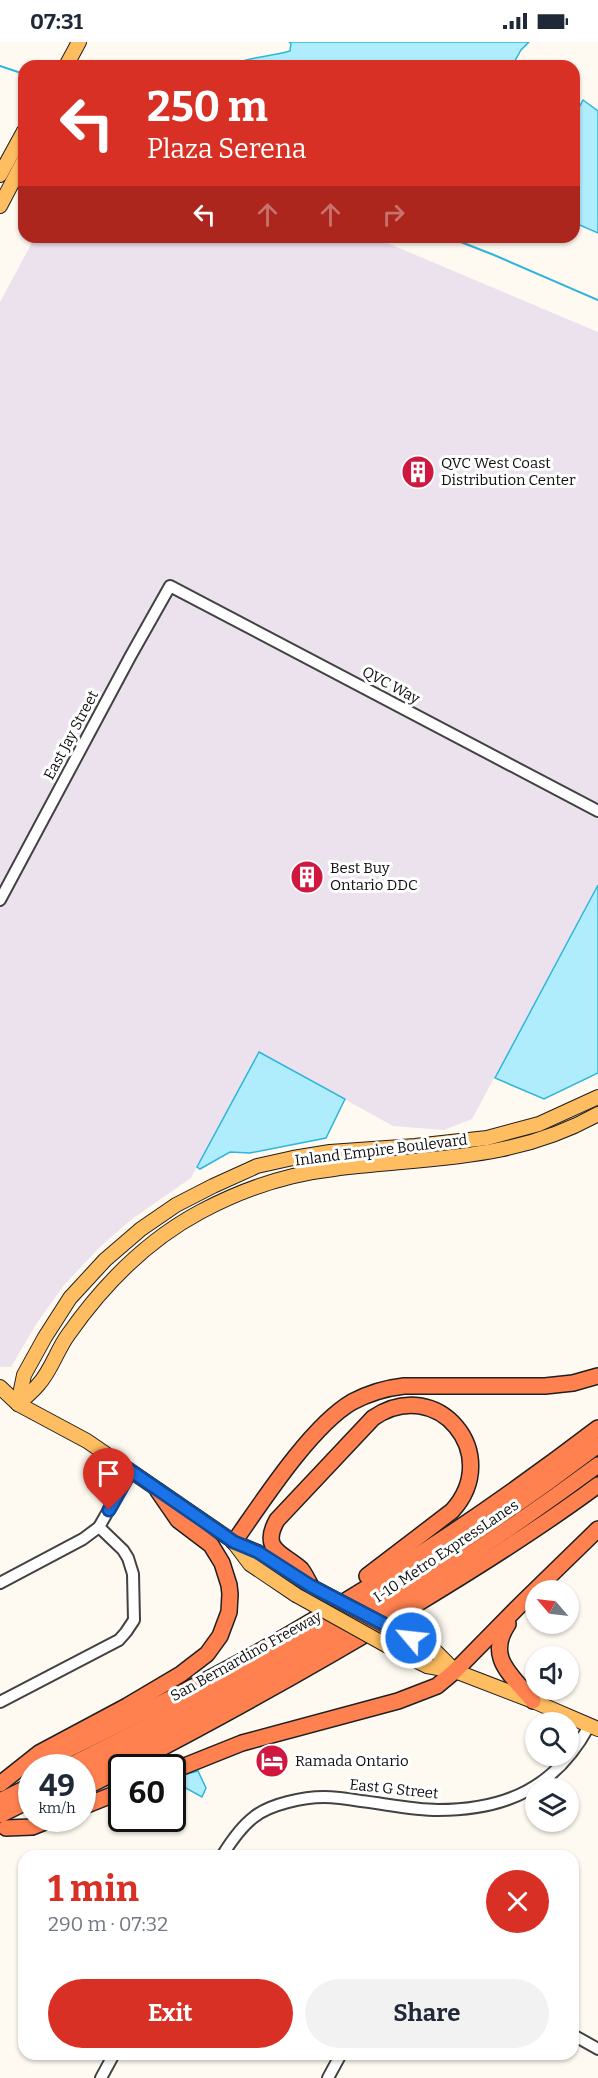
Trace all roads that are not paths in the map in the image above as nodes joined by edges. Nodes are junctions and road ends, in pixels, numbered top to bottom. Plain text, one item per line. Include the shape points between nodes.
1 (79, 42) edge
2 (69, 60) edge
3 (18, 142) edge
4 (18, 172) edge
5 (0, 175) edge
6 (0, 206) edge
7 (170, 586) joint
8 (598, 811) edge
9 (0, 900) edge
10 (598, 1096) edge
11 (598, 1114) edge
12 (598, 1376) edge
13 (0, 1387) edge
14 (0, 1403) edge
15 (18, 1404) junction
16 (598, 1428) edge
17 (598, 1445) edge
18 (598, 1465) edge
19 (131, 1471) junction
20 (598, 1485) edge
21 (159, 1491) junction
22 (99, 1527) junction
23 (598, 1529) edge
24 (234, 1542) junction
25 (1, 1579) edge
26 (311, 1586) junction
27 (521, 1604) junction
28 (314, 1620) junction
29 (455, 1671) junction
30 (533, 1701) junction
31 (0, 1702) edge
32 (594, 1728) edge
33 (58, 1754) edge
34 (92, 1754) edge
35 (150, 1754) edge
36 (186, 1765) edge
37 (96, 1766) edge
38 (18, 1774) edge
39 (0, 1784) edge
40 (18, 1792) edge
41 (0, 1801) edge
42 (18, 1811) edge
43 (18, 1820) edge
44 (2, 1825) edge
45 (18, 1826) edge
46 (227, 1850) edge
47 (579, 2038) edge
48 (598, 2049) edge
49 (111, 2060) edge
50 (338, 2060) edge
51 (101, 2078) edge
52 (328, 2078) edge

1 - 2 main road
3 - 5 main road
4 - 6 main road
7 - 8 street, QVC Way
7 - 9 street, East Jay Street
10 - 15 main road, Inland Empire Boulevard via 539,1124 487,1138 330,1152 257,1166 176,1205 105,1260 70,1298 24,1375
11 - 15 main road, Inland Empire Boulevard via 536,1141 495,1152 332,1169 281,1179 200,1212 135,1258 107,1286 65,1340 39,1384
12 - 24 highway via 545,1386 404,1386 366,1395 322,1428
13 - 15 main road
14 - 15 main road
15 - 19 main road via 87,1441
16 - 28 highway, San Bernardino Freeway via 467,1522
17 - 34 highway, I-10 Metro ExpressLanes via 484,1527 321,1631 227,1685
18 - 37 highway, I-10 Metro ExpressLanes via 436,1576 302,1659
19 - 21 main road
19 - 22 street
20 - 35 highway via 488,1560 357,1640
21 - 24 main road
21 - 39 highway via 178,1520 211,1545 222,1563 230,1594 229,1612 220,1636 207,1654 181,1674 39,1753
22 - 25 street via 83,1539
22 - 31 street via 123,1550 131,1566 134,1620 118,1640
23 - 27 highway
24 - 26 main road via 258,1552
24 - 29 main road, bridge via 250,1564 296,1594 427,1666
26 - 28 highway via 302,1570 283,1557 273,1544 273,1528 284,1511 379,1414 394,1407 414,1405 449,1419 464,1437 470,1457 469,1479 460,1501
26 - 29 main road, bridge via 435,1651
27 - 29 highway
27 - 30 highway via 501,1635 499,1655
28 - 33 highway, San Bernardino Freeway via 232,1667
29 - 30 main road
29 - 36 highway via 420,1694 242,1743
30 - 32 main road
32 - 46 street, East G Street via 539,1785 512,1799 437,1810 324,1797 287,1802 254,1817
38 - 39 highway, San Bernardino Freeway
40 - 41 highway
42 - 44 highway
43 - 44 highway
44 - 45 highway
47 - 48 street
49 - 51 street
50 - 52 street

